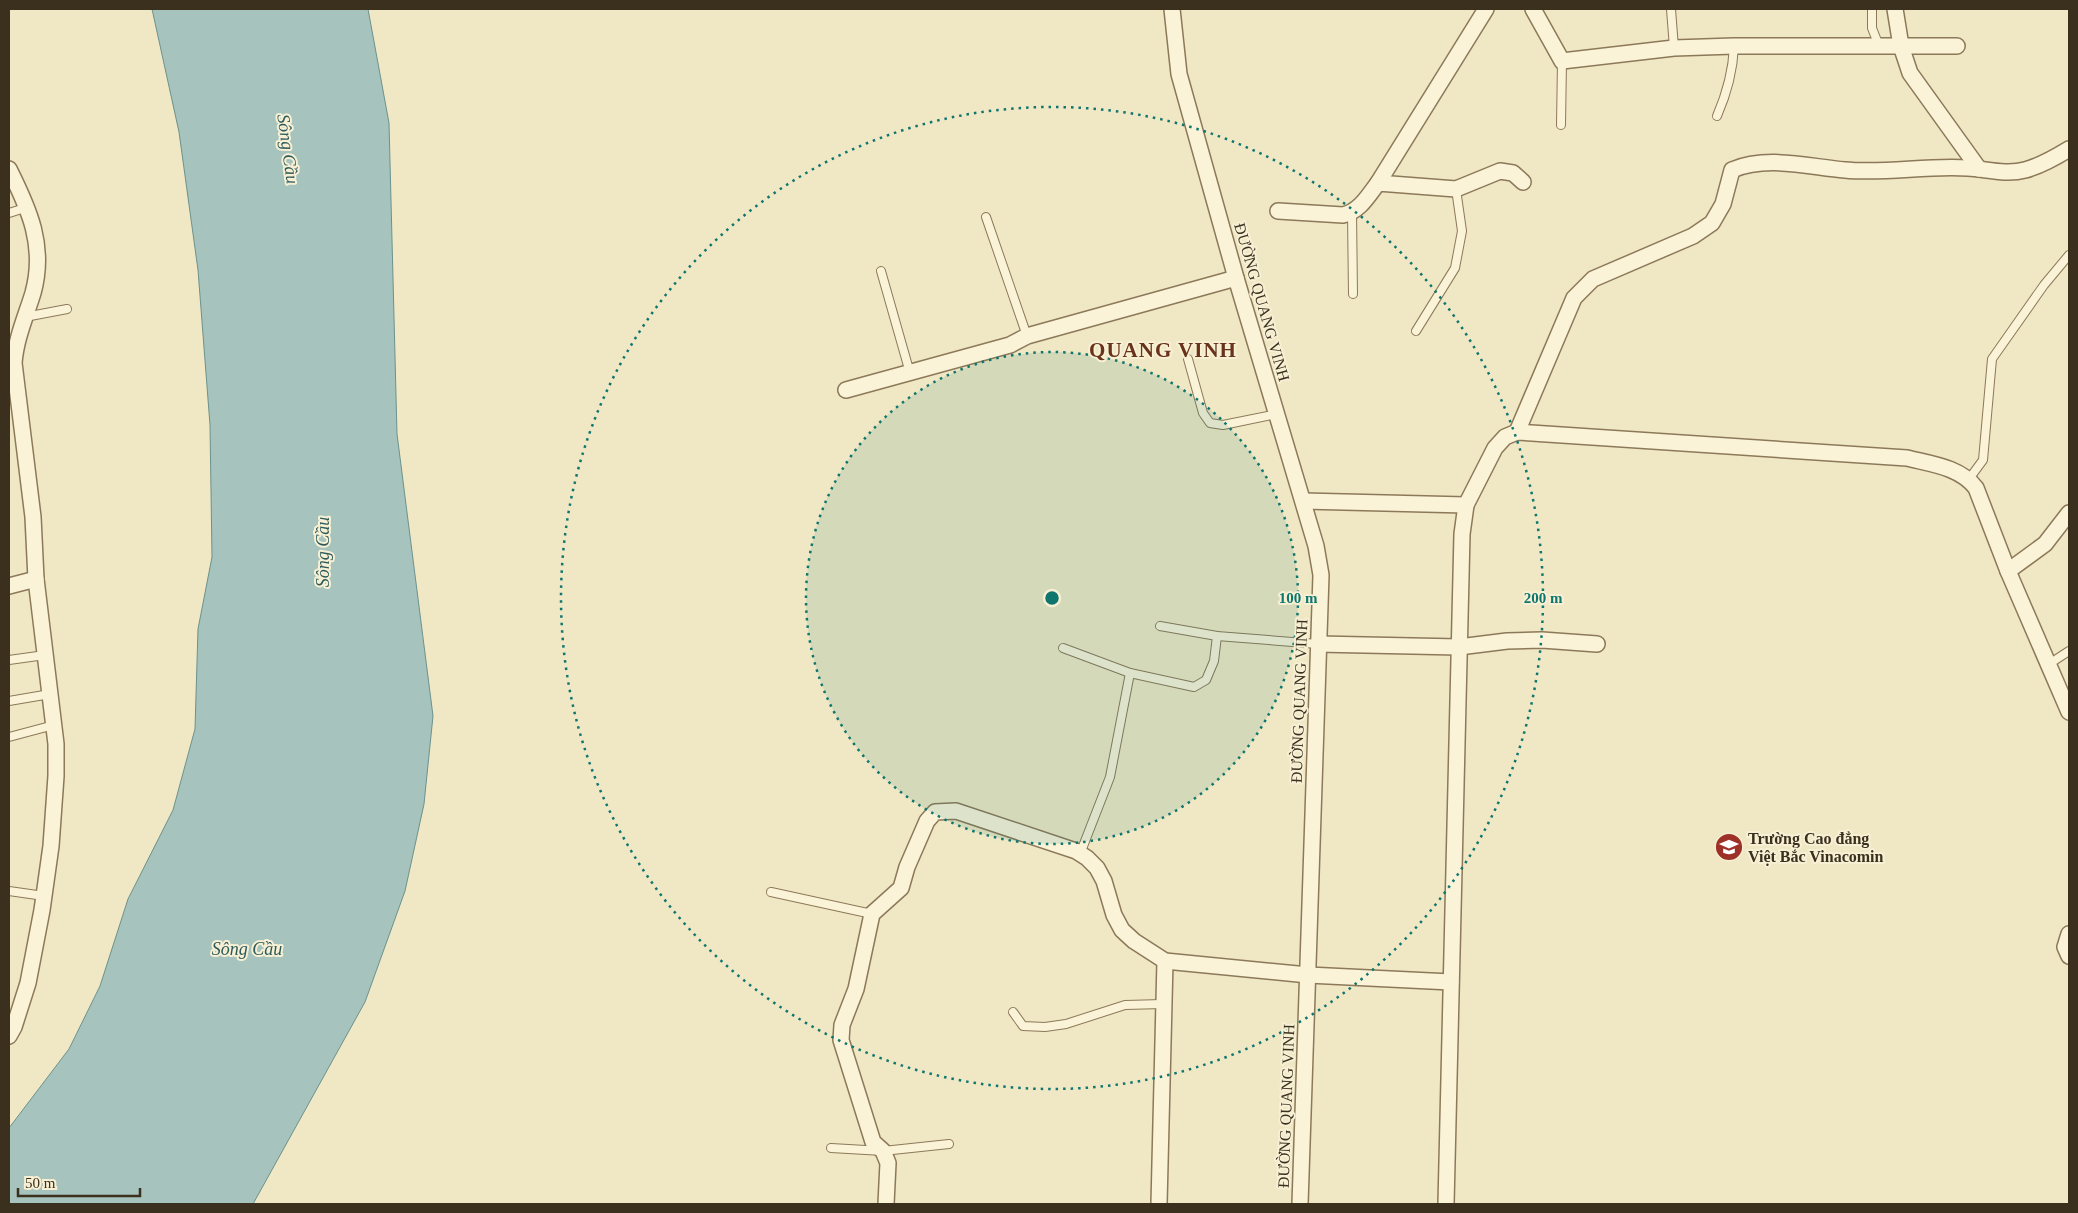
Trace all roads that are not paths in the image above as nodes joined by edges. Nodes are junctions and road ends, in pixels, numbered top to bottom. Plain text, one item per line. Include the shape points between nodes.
1 (1172, 9) edge
2 (1486, 9) edge
3 (1533, 9) edge
4 (1671, 9) edge
5 (1872, 9) edge
6 (1895, 9) edge
7 (1734, 46) junction
8 (1879, 46) junction
9 (1901, 46) junction
10 (1957, 46) dead end
11 (1674, 48) junction
12 (1562, 61) junction
13 (1717, 116) dead end
14 (1561, 125) dead end
15 (2069, 149) edge
16 (9, 169) edge
17 (1978, 169) junction
18 (1523, 182) dead end
19 (1378, 183) junction
20 (1456, 190) junction
21 (28, 206) junction
22 (1278, 211) dead end
23 (9, 213) edge
24 (1352, 213) junction
25 (986, 217) dead end
26 (2069, 254) edge
27 (881, 272) dead end
28 (1236, 278) junction
29 (1353, 294) dead end
30 (66, 309) dead end
31 (25, 317) junction
32 (1416, 331) dead end
33 (1027, 336) junction
34 (1188, 360) dead end
35 (910, 373) junction
36 (846, 390) dead end
37 (14, 410) edge
38 (1277, 414) junction
39 (1517, 432) junction
40 (1969, 479) junction
41 (1303, 501) junction
42 (1466, 505) junction
43 (2069, 513) edge
44 (2008, 571) junction
45 (36, 579) junction
46 (9, 586) edge
47 (1160, 626) dead end
48 (1217, 636) junction
49 (1318, 644) junction
50 (1597, 644) dead end
51 (1063, 648) dead end
52 (1459, 648) junction
53 (2069, 651) edge
54 (45, 655) junction
55 (9, 660) edge
56 (2049, 664) junction
57 (1130, 673) junction
58 (50, 694) junction
59 (9, 701) edge
60 (2069, 712) edge
61 (54, 725) junction
62 (9, 737) edge
63 (1080, 854) junction
64 (9, 891) edge
65 (771, 892) dead end
66 (44, 896) junction
67 (872, 914) junction
68 (2069, 934) edge
69 (2069, 956) edge
70 (1164, 961) junction
71 (1308, 975) junction
72 (1451, 982) junction
73 (1164, 1004) junction
74 (1013, 1012) dead end
75 (9, 1036) edge
76 (949, 1144) dead end
77 (831, 1148) dead end
78 (883, 1151) junction
79 (886, 1204) edge
80 (1158, 1204) edge
81 (1300, 1204) edge
82 (1446, 1204) edge

1 - 28 street, ĐƯỜNG QUANG VINH via 1179,74
2 - 19 street
3 - 12 street
4 - 11 lane
5 - 8 lane via 1872,28
6 - 9 street
7 - 8 street
7 - 11 street
7 - 13 lane via 1733,68
8 - 9 street
9 - 10 street
9 - 17 street via 1910,73
11 - 12 street
12 - 14 lane
15 - 17 street via 2024,171
16 - 21 street
17 - 39 street via 1849,170 1766,162 1744,164 1732,170 1723,204 1712,223 1693,236 1593,279 1574,298
18 - 20 street via 1514,174 1500,171
19 - 20 street
19 - 24 street
20 - 32 lane via 1462,231 1455,268
21 - 23 lane
21 - 31 street via 36,237 38,267
22 - 24 street
24 - 29 lane
25 - 33 lane
26 - 40 lane via 1992,359 1983,460
27 - 35 lane
28 - 33 street
28 - 38 street, ĐƯỜNG QUANG VINH
30 - 31 lane
31 - 37 street via 16,346
33 - 35 street via 1010,345
34 - 38 lane via 1203,413 1210,423 1223,425
35 - 36 street
37 - 45 street via 33,516
38 - 41 street, ĐƯỜNG QUANG VINH
39 - 40 street via 1907,458 1946,467
39 - 42 street via 1494,448
40 - 44 street via 1982,502
41 - 42 street
41 - 49 street, ĐƯỜNG QUANG VINH via 1321,575
42 - 52 street via 1462,534
43 - 44 street via 2045,544
44 - 56 street
45 - 46 street
45 - 54 street
47 - 48 lane
48 - 49 lane
48 - 57 lane via 1214,661 1206,680 1194,687
49 - 52 street
49 - 71 street, ĐƯỜNG QUANG VINH
50 - 52 street via 1542,640
51 - 57 lane
52 - 72 street
53 - 56 lane
54 - 55 lane
54 - 58 street
56 - 60 street
57 - 63 lane via 1110,777
58 - 59 lane
58 - 61 street
61 - 62 lane
61 - 66 street via 56,776
63 - 67 street via 956,811 935,812 927,821 901,888
63 - 70 street via 1100,874 1122,930
64 - 66 lane
65 - 67 lane
66 - 75 street via 28,983
67 - 78 street via 841,1040 873,1142
68 - 69 street via 2065,947
70 - 71 street
70 - 73 street
71 - 72 street
71 - 81 street, ĐƯỜNG QUANG VINH
72 - 82 street
73 - 74 lane via 1125,1006 1045,1027 1023,1026
73 - 80 street
76 - 78 lane
77 - 78 lane
78 - 79 street via 888,1162

